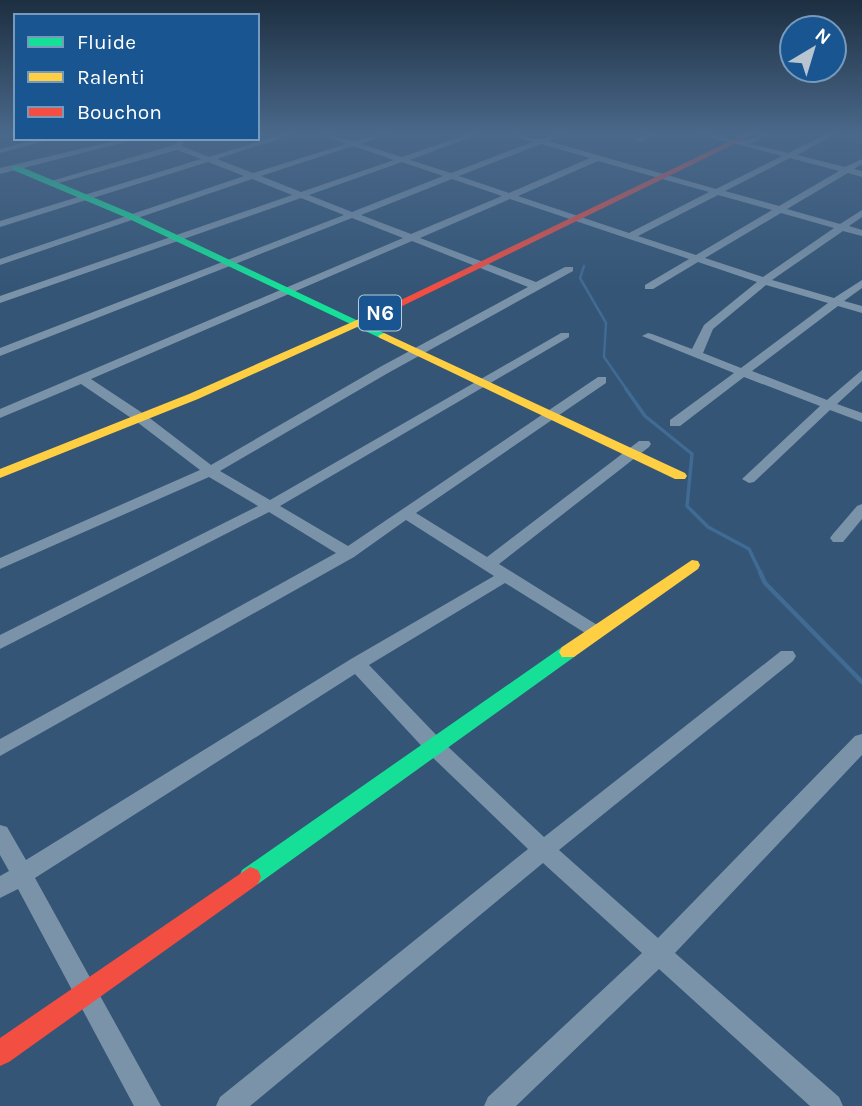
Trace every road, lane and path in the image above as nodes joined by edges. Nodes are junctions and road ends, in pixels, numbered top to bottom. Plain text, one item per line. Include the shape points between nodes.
1 (59, 186) edge
2 (124, 186) edge
3 (226, 186) edge
4 (273, 186) edge
5 (329, 186) edge
6 (429, 186) edge
7 (479, 186) edge
8 (536, 186) edge
9 (642, 186) edge
10 (695, 186) edge
11 (730, 186) edge
12 (819, 186) edge
13 (717, 192) junction
14 (299, 196) junction
15 (512, 196) junction
16 (86, 197) junction
17 (778, 210) junction
18 (862, 213) edge
19 (349, 215) junction
20 (576, 216) junction
21 (132, 217) junction
22 (0, 224) edge
23 (838, 228) junction
24 (862, 233) edge
25 (632, 235) junction
26 (175, 238) junction
27 (409, 239) junction
28 (696, 257) junction
29 (228, 261) junction
30 (0, 262) edge
31 (479, 265) junction
32 (569, 268) dead end
33 (764, 281) junction
34 (862, 283) edge
35 (536, 286) junction
36 (649, 287) dead end
37 (291, 291) junction
38 (0, 300) edge
39 (836, 302) junction
40 (862, 310) edge
41 (359, 323) junction
42 (565, 335) dead end
43 (648, 336) dead end
44 (0, 352) edge
45 (417, 352) junction
46 (695, 354) junction
47 (740, 372) junction
48 (862, 374) edge
49 (82, 379) junction
50 (602, 380) dead end
51 (482, 383) junction
52 (829, 405) junction
53 (0, 414) edge
54 (550, 415) junction
55 (862, 418) edge
56 (142, 419) junction
57 (675, 423) dead end
58 (638, 448) junction
59 (211, 471) junction
60 (0, 474) edge
61 (680, 475) dead end
62 (749, 479) dead end
63 (270, 506) junction
64 (862, 509) edge
65 (405, 513) junction
66 (838, 537) dead end
67 (348, 553) junction
68 (0, 564) edge
69 (489, 564) junction
70 (692, 565) dead end
71 (505, 576) junction
72 (596, 632) junction
73 (0, 643) edge
74 (787, 656) dead end
75 (356, 664) junction
76 (862, 742) edge
77 (0, 748) edge
78 (436, 748) junction
79 (0, 834) edge
80 (543, 850) junction
81 (23, 874) junction
82 (0, 888) edge
83 (660, 952) junction
84 (87, 990) junction
85 (0, 1053) edge
86 (816, 1102) edge
87 (148, 1106) edge
88 (229, 1106) edge
89 (497, 1106) edge

1 - 16 main road
2 - 16 street
3 - 21 street
4 - 14 street
5 - 14 street
6 - 19 street
7 - 15 street
8 - 15 street
9 - 20 main road, N6
10 - 13 street
11 - 13 street
12 - 17 street
13 - 17 street
13 - 25 street
14 - 19 street
14 - 26 street
15 - 20 street
15 - 27 street
16 - 21 main road
16 - 22 street
17 - 23 street
17 - 28 street
18 - 23 street
19 - 27 street
19 - 29 street
20 - 25 street
20 - 31 main road, N6
21 - 26 main road
21 - 30 street
23 - 24 street
23 - 33 street
25 - 28 street
26 - 29 main road
26 - 38 street
27 - 31 street
27 - 37 street
28 - 33 street
28 - 36 street
29 - 37 main road
29 - 44 street
31 - 35 street
31 - 41 main road, N6
32 - 35 street
33 - 39 street
33 - 46 street via 708,327
34 - 39 street
35 - 45 street
37 - 41 main road
37 - 49 street
39 - 40 street
39 - 47 street
41 - 45 main road
41 - 56 main road, N6
42 - 51 street
43 - 46 street
45 - 51 main road
45 - 59 street
46 - 47 street
47 - 52 street
47 - 57 street
48 - 52 street
49 - 53 street
49 - 56 street
50 - 54 street
51 - 54 main road
51 - 63 street
52 - 55 street
52 - 62 street
54 - 58 main road
54 - 65 street
56 - 59 street
56 - 60 main road, N6
58 - 61 main road
58 - 69 street
59 - 63 street
59 - 68 street
63 - 67 street
63 - 73 street
64 - 66 street
65 - 67 street
65 - 69 street
67 - 77 street
69 - 71 street
70 - 72 main road
71 - 72 street
71 - 75 street
72 - 78 main road
74 - 80 street
75 - 78 street
75 - 81 street
76 - 83 street
78 - 80 street
78 - 84 main road
79 - 81 street
80 - 83 street
80 - 88 street
81 - 82 street
81 - 84 street
83 - 86 street
83 - 89 street
84 - 85 main road
84 - 87 street

